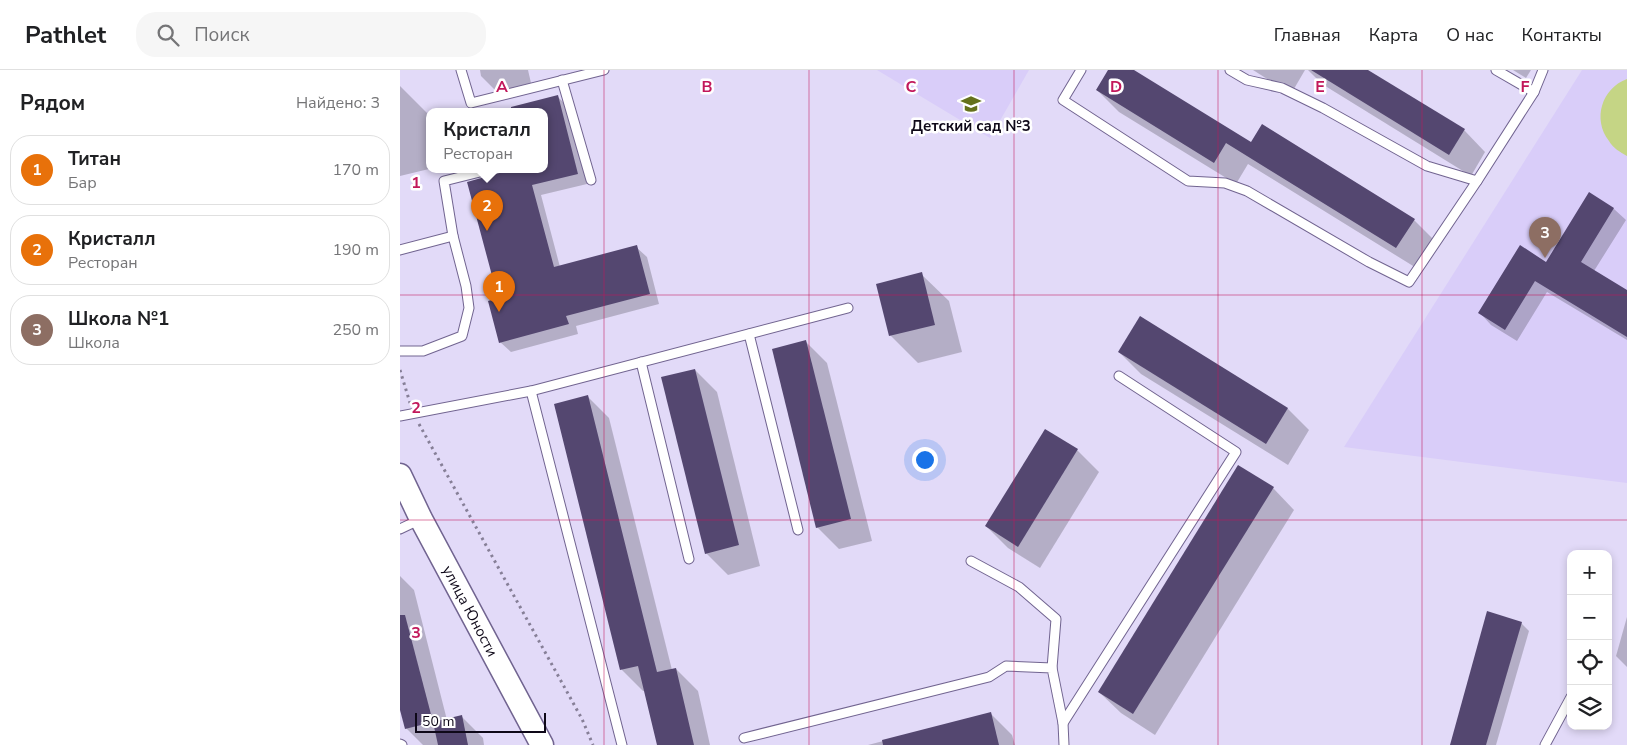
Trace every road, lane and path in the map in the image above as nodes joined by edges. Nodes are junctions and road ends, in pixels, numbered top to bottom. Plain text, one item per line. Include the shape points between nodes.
1 (461, 70) edge
2 (604, 70) edge
3 (1081, 70) edge
4 (1230, 70) edge
5 (1496, 70) edge
6 (1543, 70) edge
7 (567, 76) edge
8 (1534, 92) junction
9 (477, 173) edge
10 (591, 180) dead end
11 (1477, 182) junction
12 (453, 236) junction
13 (400, 250) edge
14 (848, 308) dead end
15 (749, 334) junction
16 (400, 351) edge
17 (641, 362) junction
18 (400, 370) edge
19 (1119, 376) dead end
20 (531, 391) junction
21 (413, 413) junction
22 (400, 416) edge
23 (400, 475) edge
24 (421, 519) junction
25 (400, 528) edge
26 (798, 530) dead end
27 (690, 559) dead end
28 (971, 560) dead end
29 (1052, 668) junction
30 (1567, 704) edge
31 (1063, 723) junction
32 (744, 738) dead end
33 (542, 745) edge
34 (593, 745) edge
35 (622, 745) edge
36 (1064, 745) edge
37 (1545, 745) edge

1 - 7 lane via 471,103
2 - 7 lane
3 - 11 lane via 1063,100 1188,181 1225,184 1247,190 1409,282
4 - 11 lane via 1247,80 1282,88 1324,108 1427,166
5 - 8 lane
6 - 8 lane
7 - 10 lane
8 - 11 lane
9 - 12 lane via 444,182
12 - 13 lane
12 - 16 lane via 469,308 462,336 424,351
14 - 15 lane
15 - 17 lane
15 - 26 lane
17 - 20 lane
17 - 27 lane
18 - 21 path
19 - 31 lane via 1236,452
20 - 21 lane
20 - 35 lane
21 - 22 lane
21 - 34 path
23 - 24 street, улица Юности
24 - 25 lane
24 - 33 street, улица Юности
28 - 29 lane via 1019,587 1056,619
29 - 31 lane
29 - 32 lane via 1006,666 989,677
30 - 37 lane
31 - 36 lane

